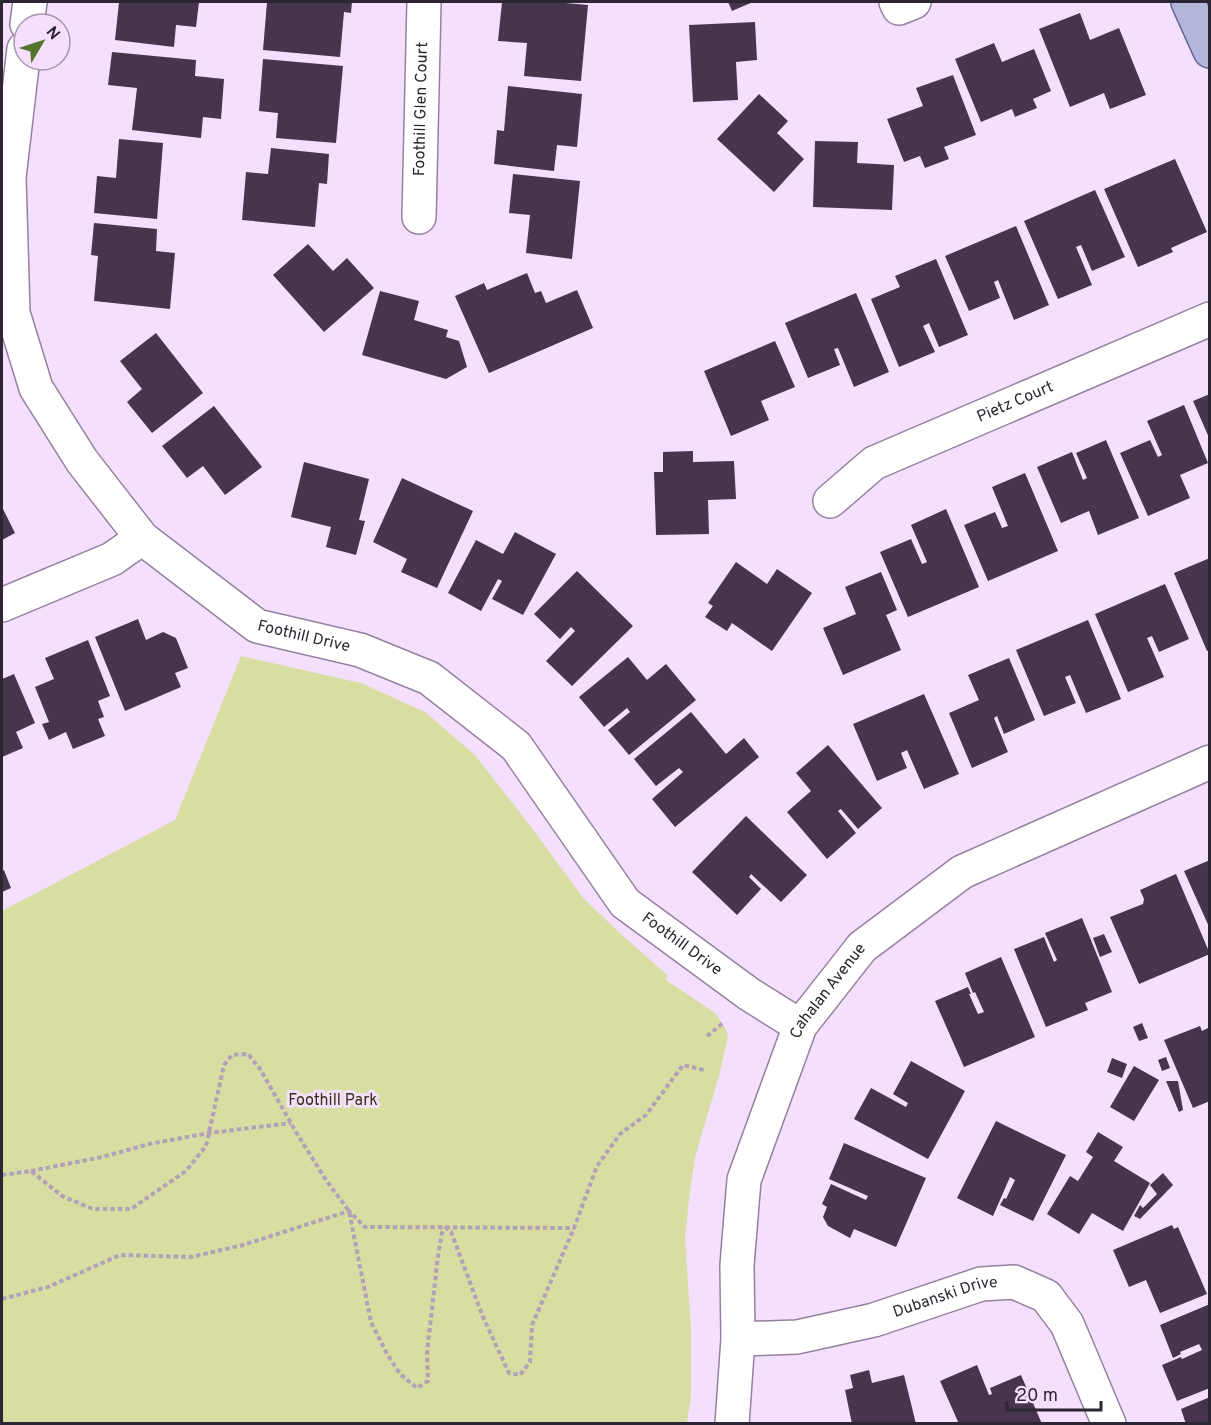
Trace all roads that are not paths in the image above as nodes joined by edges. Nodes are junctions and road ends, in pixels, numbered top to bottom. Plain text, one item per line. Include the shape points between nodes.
1 (424, 2) edge
2 (896, 2) edge
3 (914, 2) edge
4 (1188, 2) edge
5 (1209, 51) edge
6 (21, 72) edge
7 (5, 177) edge
8 (418, 217) dead end
9 (1209, 319) edge
10 (830, 501) dead end
11 (142, 537) junction
12 (2, 605) edge
13 (1209, 762) edge
14 (800, 1026) junction
15 (738, 1339) junction
16 (732, 1424) edge
17 (1109, 1424) edge

1 - 8 street, Foothill Glen Court
2 - 3 street via 899,8
4 - 5 main road
6 - 7 street, Foothill Drive
7 - 11 street, Foothill Drive via 13,314 36,387 82,461
9 - 10 street, Pietz Court via 874,463
11 - 12 street via 112,559
11 - 14 street, Foothill Drive via 257,626 360,650 429,678 516,746 625,903 749,994
13 - 14 street, Cahalan Avenue via 962,872 862,947
14 - 15 street, Cahalan Avenue via 744,1180 737,1265
15 - 16 street, Cahalan Avenue
15 - 17 street, Dubanski Drive via 797,1337 874,1320 981,1284 1014,1282 1046,1296 1067,1324

